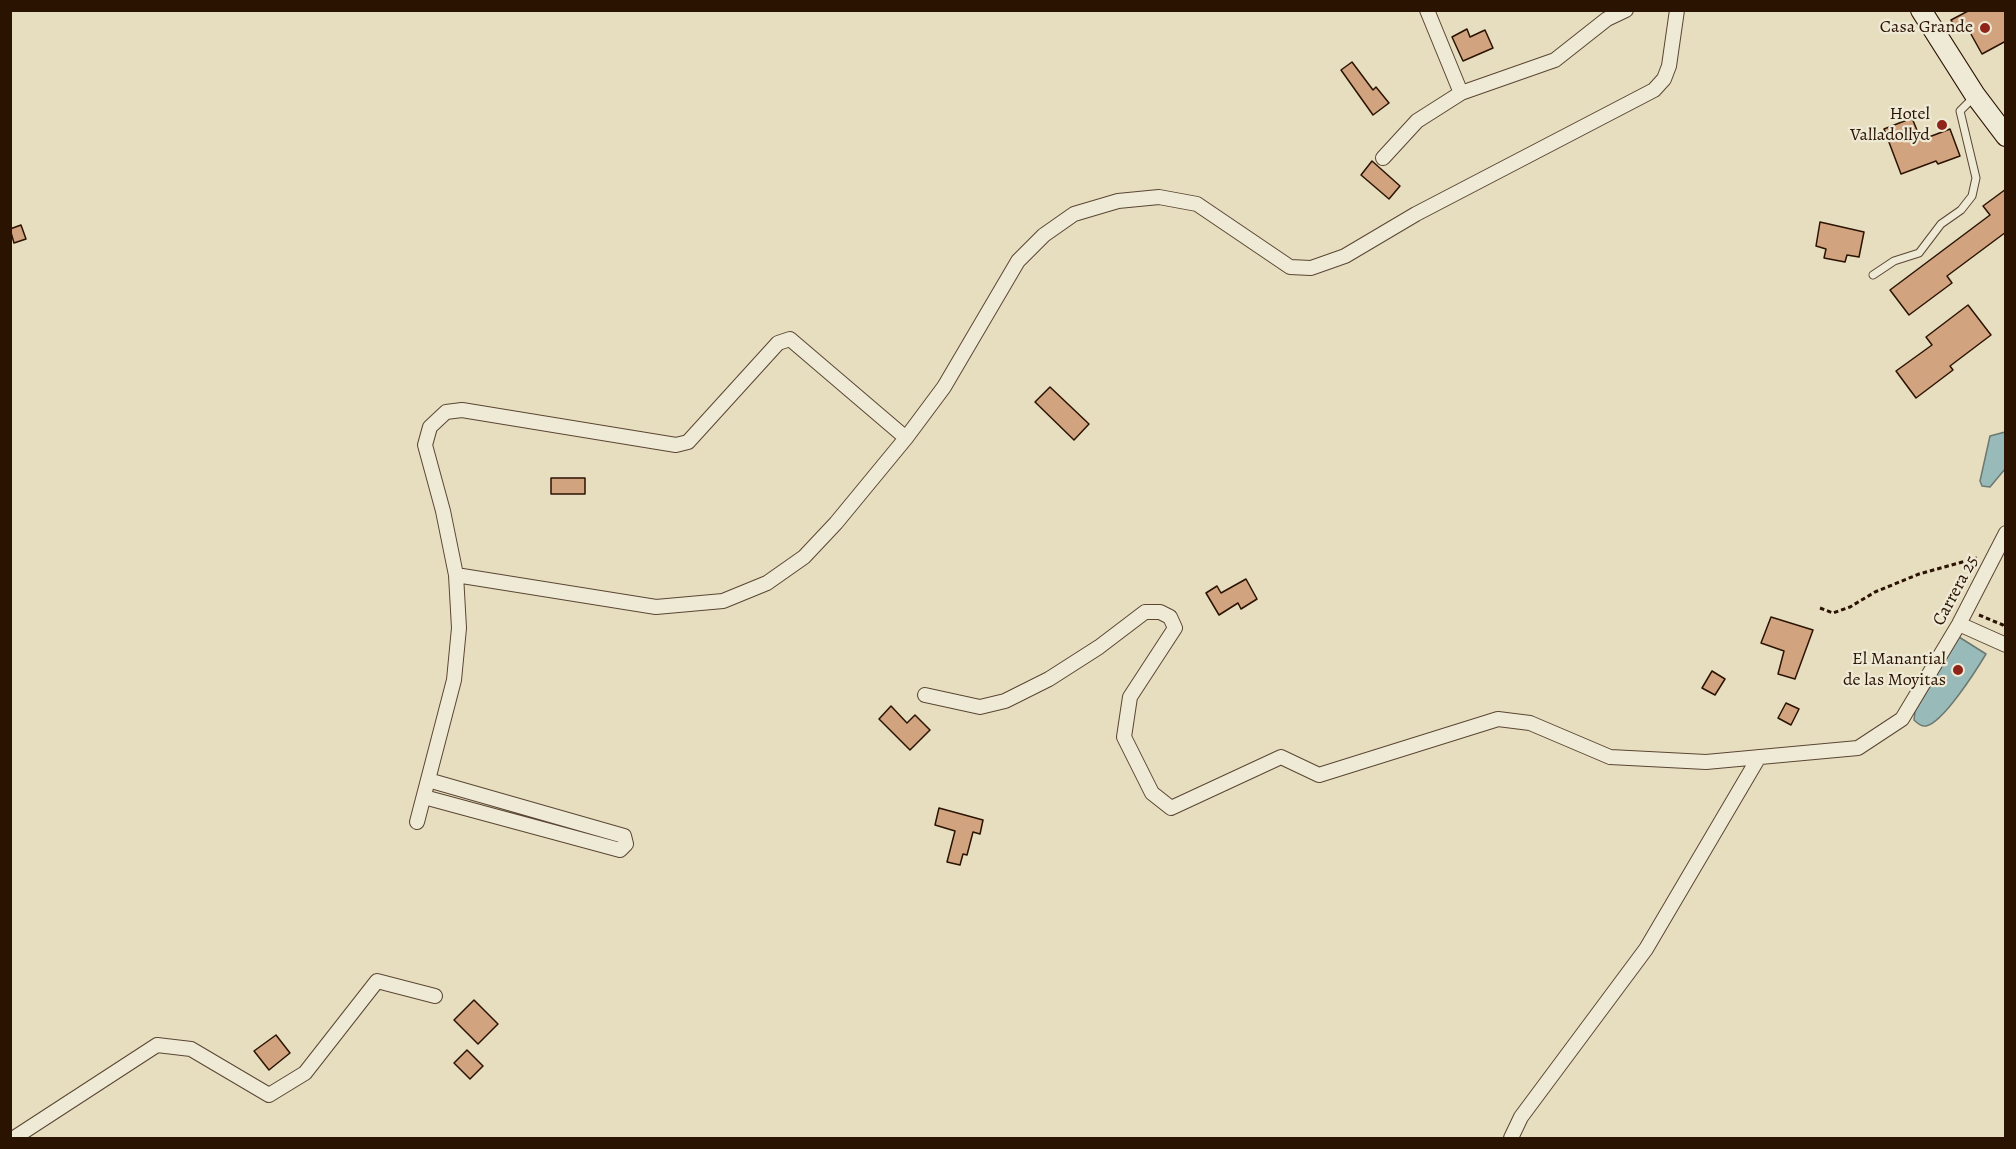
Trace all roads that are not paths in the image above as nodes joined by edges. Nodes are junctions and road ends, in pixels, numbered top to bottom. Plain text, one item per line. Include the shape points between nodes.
1 (1427, 10) edge
2 (1626, 10) edge
3 (1677, 10) edge
4 (1921, 10) edge
5 (1461, 93) junction
6 (1975, 95) junction
7 (2006, 136) edge
8 (1383, 158) dead end
9 (1873, 275) dead end
10 (906, 438) junction
11 (2006, 533) edge
12 (456, 575) junction
13 (1959, 624) junction
14 (2006, 645) edge
15 (925, 694) dead end
16 (1759, 757) junction
17 (428, 780) junction
18 (424, 797) junction
19 (417, 822) dead end
20 (435, 996) dead end
21 (14, 1138) edge
22 (1511, 1138) edge

1 - 5 street
2 - 5 street via 1607,19 1555,60
3 - 10 street via 1669,66 1654,90 1416,214 1345,256 1311,268 1290,267 1197,204 1159,196 1118,201 1074,214 1044,235 1018,261 945,387
4 - 6 main road
5 - 8 street via 1418,121
6 - 7 main road
6 - 9 lane via 1960,111 1976,178 1972,196 1961,210 1941,224 1920,253 1894,261
10 - 12 street via 804,557 767,583 723,601 656,607
10 - 12 street via 790,339 778,343 688,442 676,445 493,414 446,412 430,427 425,445 444,511
11 - 13 street, Carrera 25
12 - 17 street via 459,628 454,680
13 - 14 street
13 - 16 street, Carrera 25 via 1902,718 1858,748
15 - 16 street, Carrera 25 via 980,707 1005,701 1057,674 1145,612 1160,612 1170,617 1175,628 1130,697 1124,737 1152,793 1171,808 1281,757 1320,775 1498,719 1530,723 1610,757 1706,762
16 - 22 street via 1646,949 1521,1117
17 - 18 street
17 - 18 street via 624,836 626,844 620,850
18 - 19 street
20 - 21 street via 377,981 305,1073 269,1095 191,1049 157,1045

